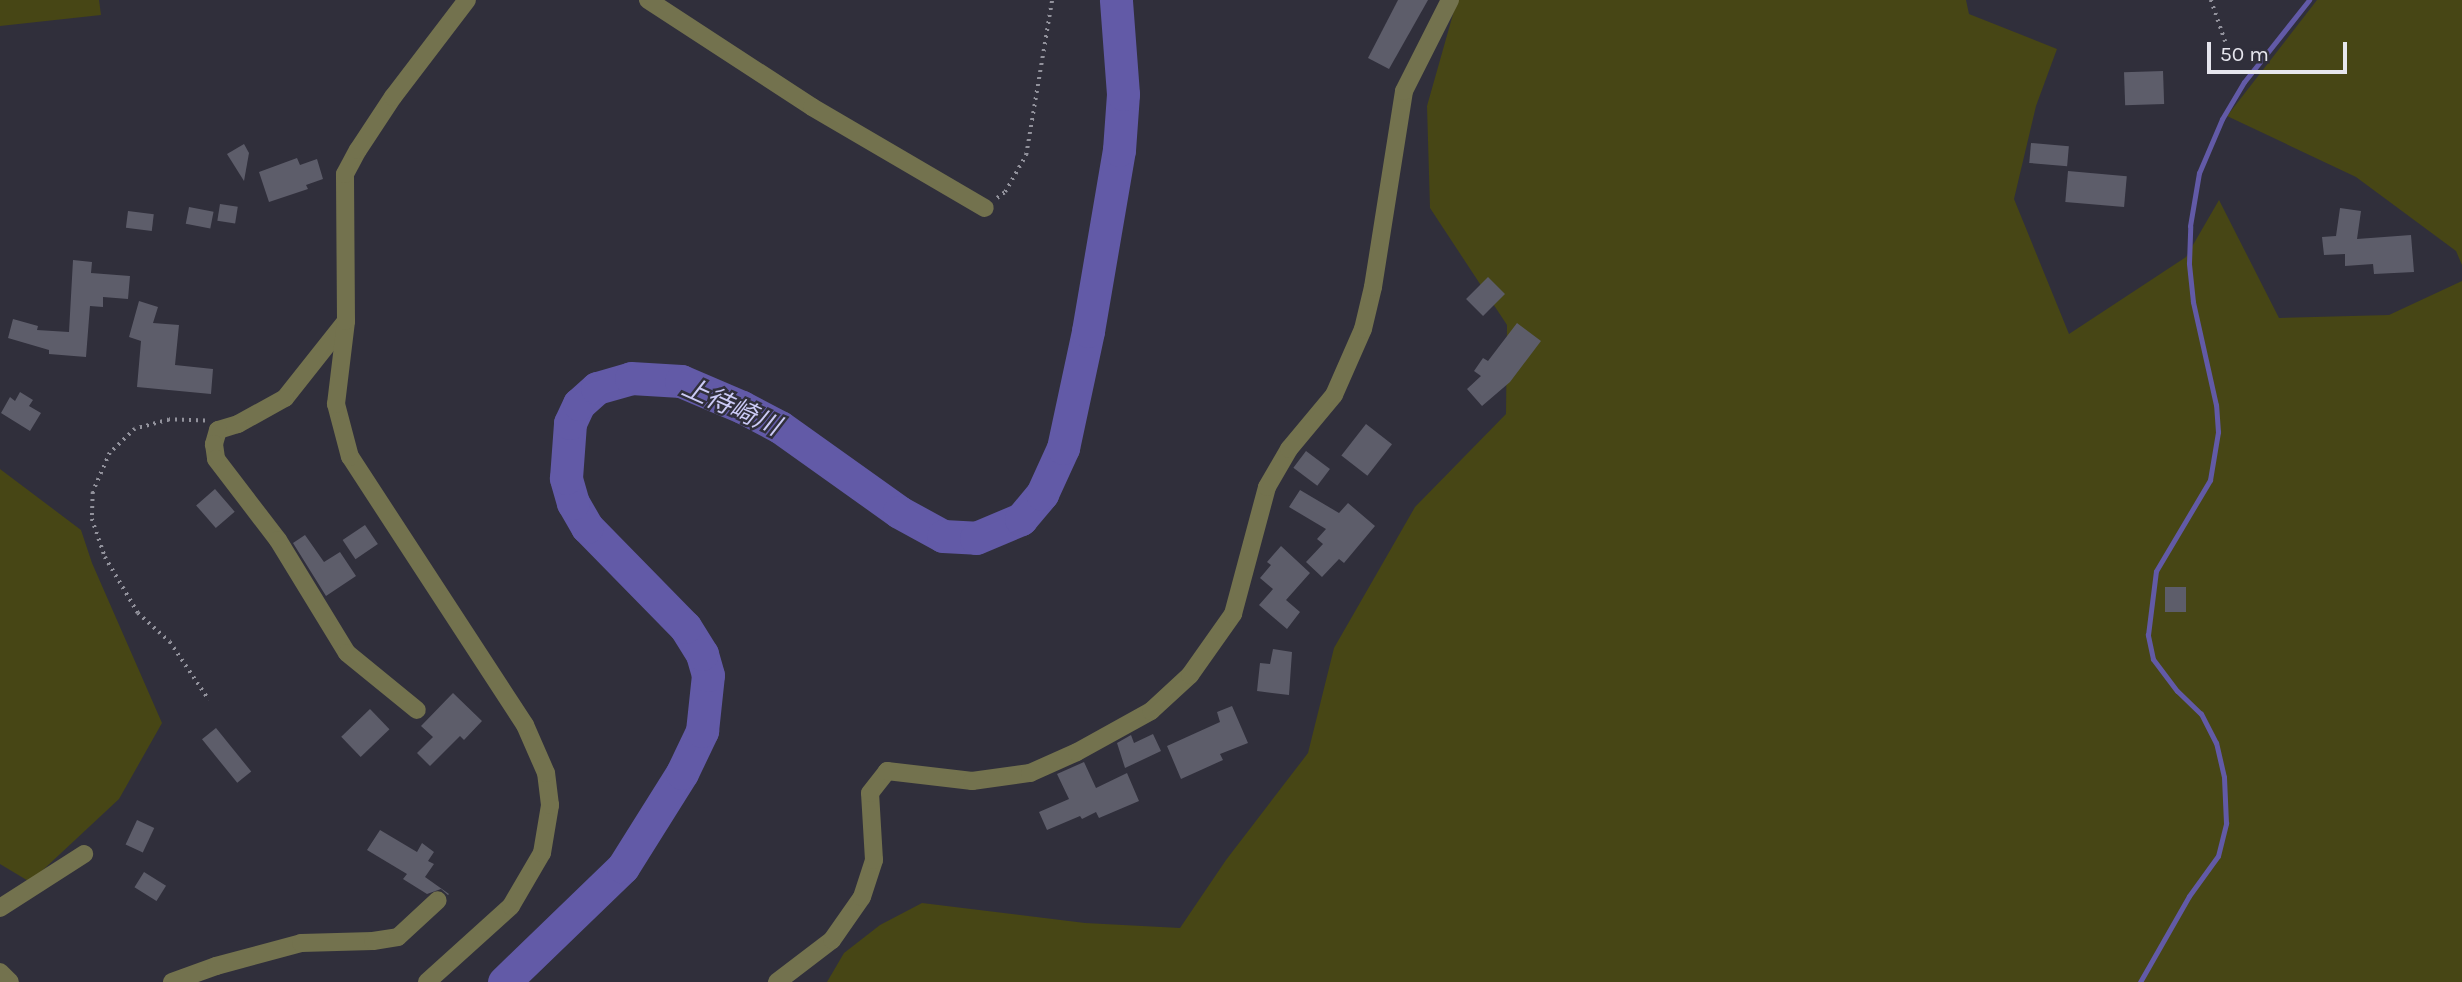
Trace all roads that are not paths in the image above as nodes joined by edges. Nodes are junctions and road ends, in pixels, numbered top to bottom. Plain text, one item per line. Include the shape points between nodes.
1 (467, 0) edge
2 (648, 0) edge
3 (1450, 0) edge
4 (985, 208) road end
5 (346, 321) junction
6 (417, 710) dead end
7 (84, 854) dead end
8 (438, 900) dead end
9 (0, 908) edge
10 (0, 972) edge
11 (10, 982) edge
12 (172, 982) edge
13 (427, 982) edge
14 (777, 982) edge

1 - 5 street via 393,97 345,174
2 - 4 street via 812,107
3 - 14 street via 1405,91 1363,329 1334,395 1289,449 1268,486 1233,614 1190,675 1151,711 1077,752 1030,773 972,781 887,771 870,793 874,860 862,897 832,940
5 - 6 street via 285,398 239,424 218,430 216,459 278,540 346,653
5 - 13 street via 336,404 350,457 526,725 550,805 542,853 511,906
7 - 9 street
8 - 12 street via 398,937 301,943
10 - 11 street

